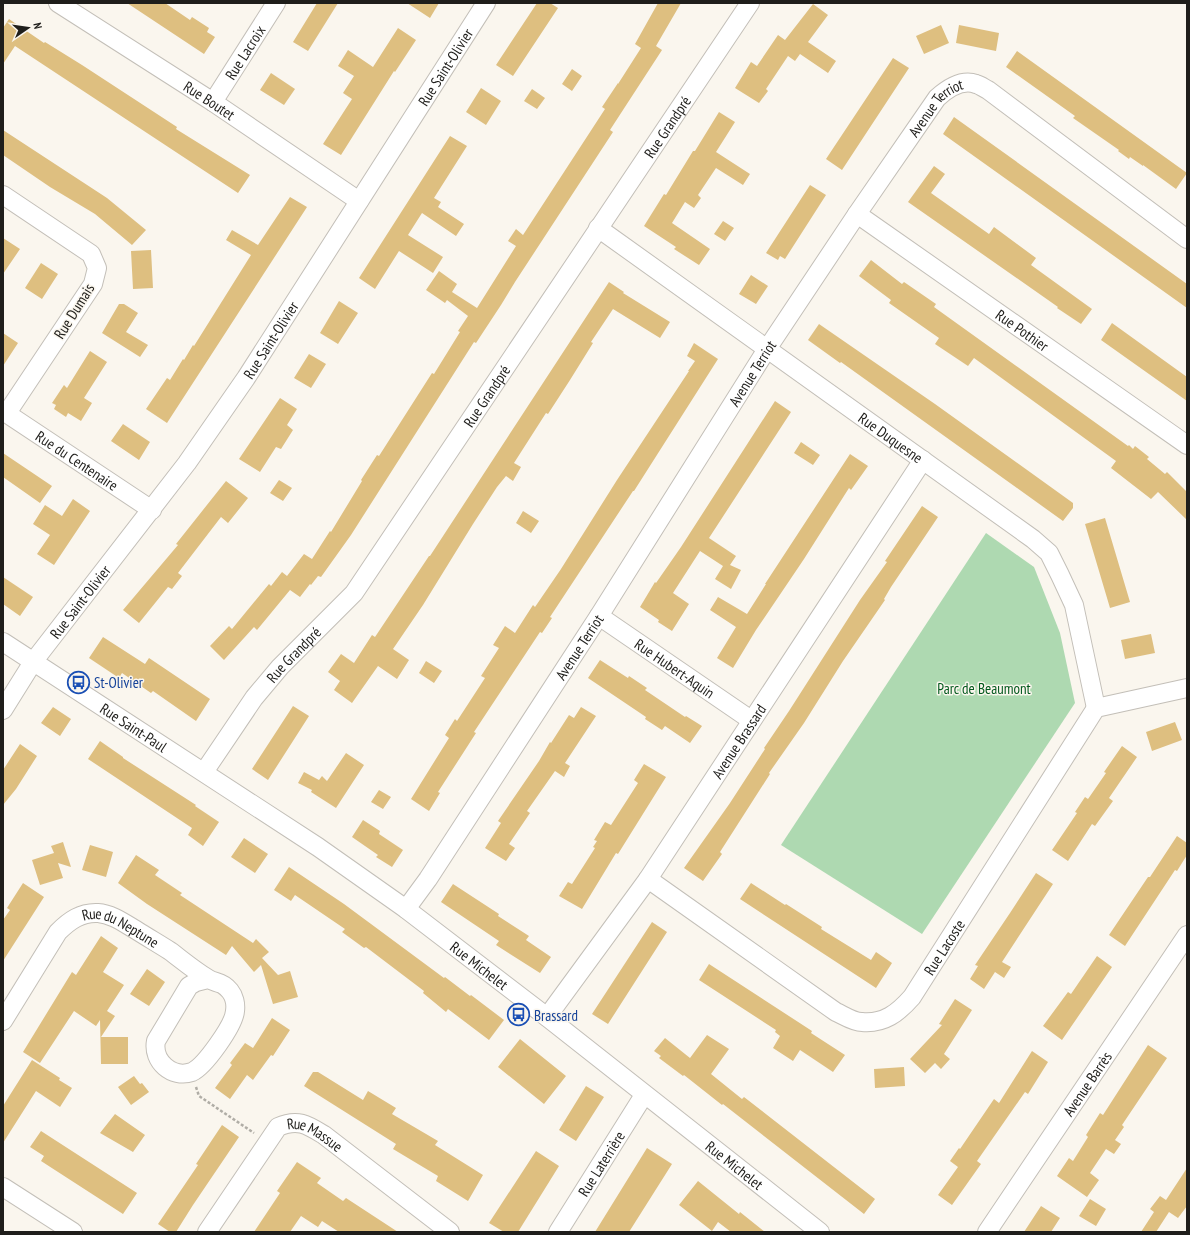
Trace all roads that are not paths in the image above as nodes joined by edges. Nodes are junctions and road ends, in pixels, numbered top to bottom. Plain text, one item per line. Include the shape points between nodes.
1 (58, 3) edge
2 (276, 3) edge
3 (486, 3) edge
4 (750, 3) edge
5 (213, 102) junction
6 (3, 195) edge
7 (359, 201) junction
8 (857, 214) junction
9 (598, 228) junction
10 (1187, 239) edge
11 (767, 349) junction
12 (5, 412) edge
13 (1187, 445) edge
14 (923, 460) junction
15 (152, 510) junction
16 (599, 616) junction
17 (3, 642) edge
18 (34, 662) junction
19 (1187, 688) edge
20 (1096, 708) junction
21 (3, 710) edge
22 (752, 720) junction
23 (204, 772) junction
24 (648, 879) junction
25 (406, 909) junction
26 (1187, 935) edge
27 (208, 979) junction
28 (546, 1017) junction
29 (3, 1021) edge
30 (644, 1095) junction
31 (3, 1187) edge
32 (73, 1232) edge
33 (207, 1232) edge
34 (450, 1232) edge
35 (558, 1232) edge
36 (820, 1232) edge
37 (987, 1232) edge

1 - 5 street, Rue Boutet
2 - 5 street, Rue Lacroix
3 - 7 street, Rue Saint-Olivier
4 - 9 street, Rue Grandpré
5 - 7 street, Rue Boutet
6 - 12 street, Rue Dumais via 91,254 97,268 93,284
7 - 15 street, Rue Saint-Olivier via 246,378 188,463
8 - 10 street, Avenue Terriot via 937,98 948,88 975,83 988,90
8 - 11 street, Avenue Terriot
8 - 13 street, Rue Pothier
9 - 11 street, Rue Duquesne
9 - 23 street, Rue Grandpré via 354,593 280,667 258,693
11 - 14 street, Rue Duquesne
11 - 16 street, Avenue Terriot
12 - 15 street, Rue du Centenaire
14 - 20 street, Rue Duquesne via 1033,539 1048,553 1074,605
14 - 22 street, Avenue Brassard
15 - 18 street, Rue Saint-Olivier
16 - 22 street, Rue Hubert-Aquin
16 - 25 street, Avenue Terriot
17 - 18 street, Rue Saint-Paul
18 - 21 street, Rue Saint-Olivier
18 - 23 street, Rue Saint-Paul
19 - 20 street
20 - 24 street, Rue Lacoste via 912,997 892,1016 878,1021 861,1022 836,1012
22 - 24 street, Avenue Brassard
23 - 25 street, Rue Michelet
24 - 28 street, Avenue Brassard
25 - 28 street, Rue Michelet
26 - 37 street, Avenue Barrès
27 - 27 street, Rue du Neptune via 189,986 158,1037 158,1058 164,1066 175,1072 191,1072 204,1064 230,1026 235,1012 236,1004 230,991 223,984
27 - 29 street, Rue du Neptune via 170,951 112,916 100,913 83,915 70,921 58,932
28 - 30 street, Rue Michelet
30 - 35 street, Rue Laterrière
30 - 36 street, Rue Michelet
31 - 32 street
33 - 34 street, Rue Massue via 278,1127 294,1122 308,1125 324,1135

